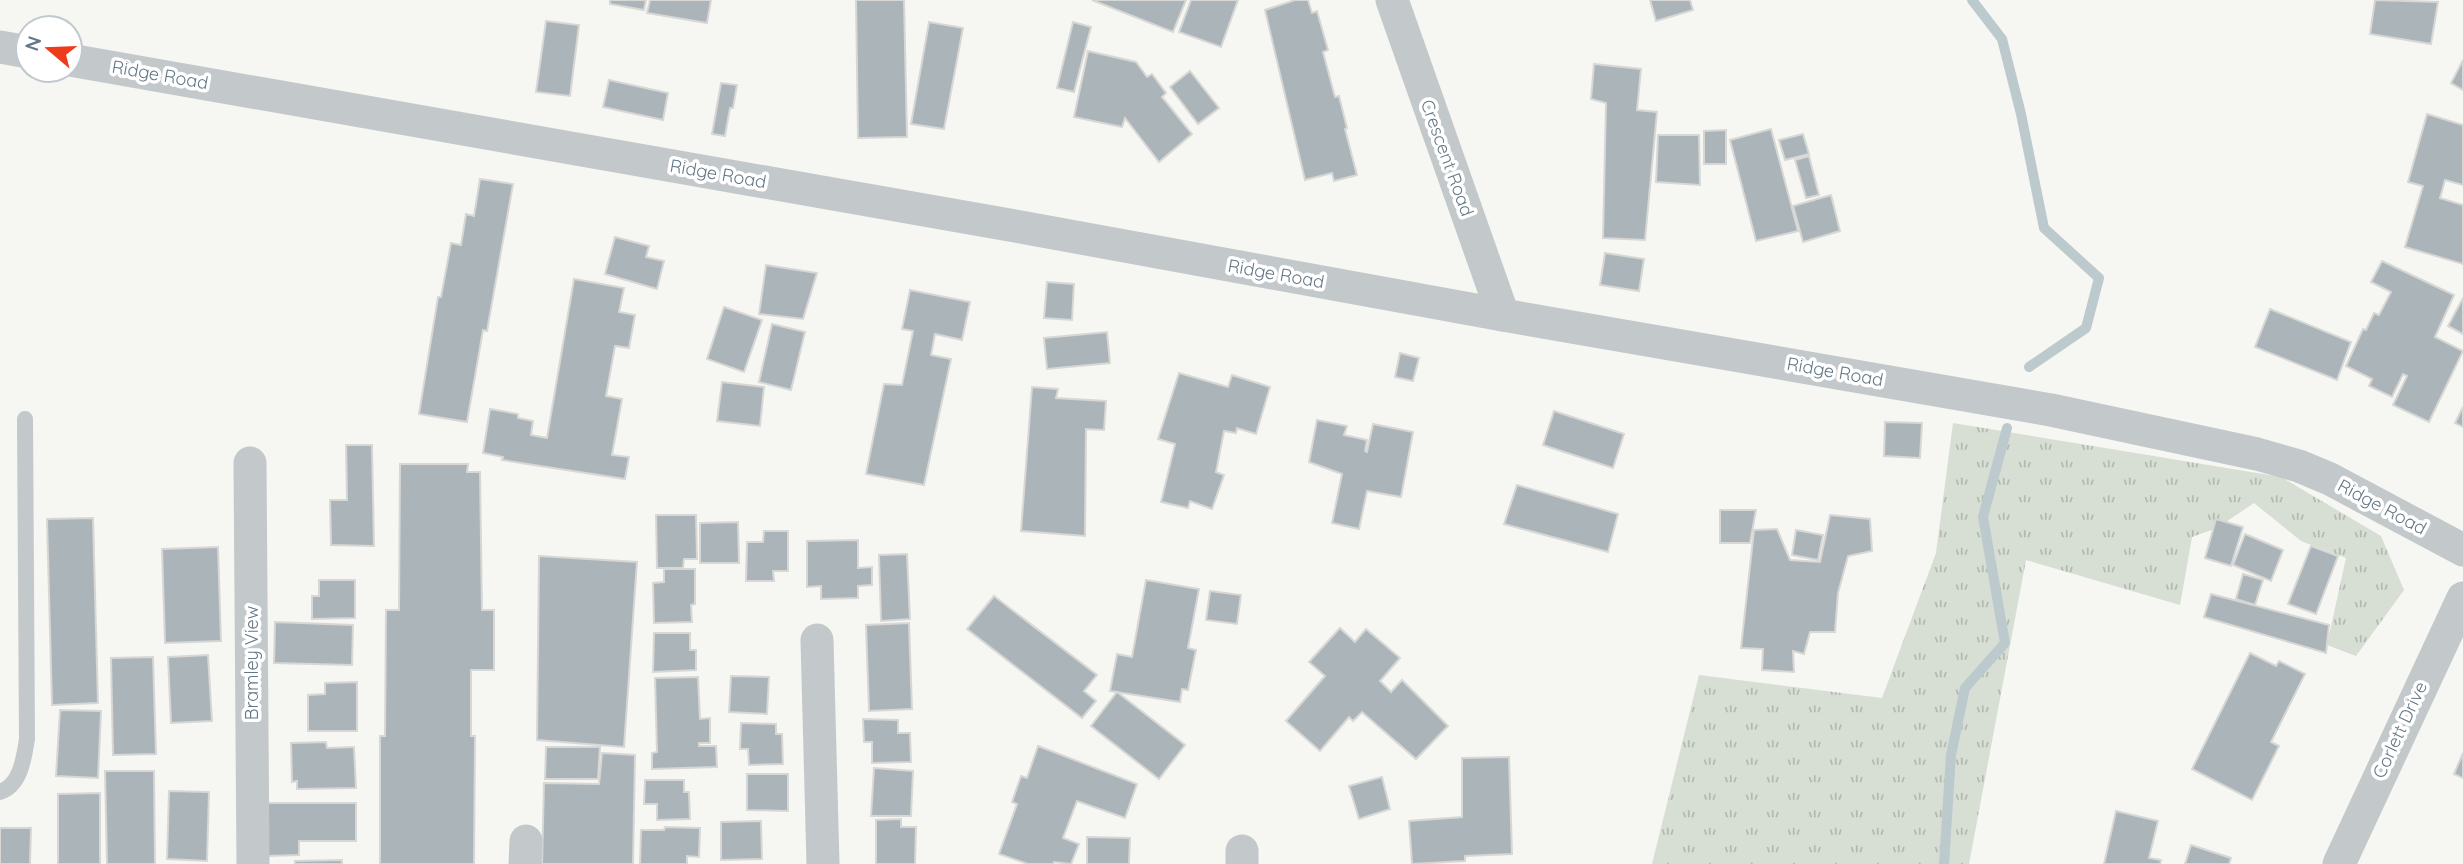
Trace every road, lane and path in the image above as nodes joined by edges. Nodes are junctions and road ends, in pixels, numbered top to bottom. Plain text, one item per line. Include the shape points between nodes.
1 (1392, 0) edge
2 (84, 62) edge
3 (1503, 315) junction
4 (24, 418) dead end
5 (250, 463) dead end
6 (2463, 550) edge
7 (2463, 598) edge
8 (2454, 638) edge
9 (817, 640) dead end
10 (0, 792) edge
11 (253, 864) edge
12 (823, 864) edge
13 (2339, 864) edge

1 - 3 street, Crescent Road
2 - 3 street, Ridge Road
3 - 6 street, Ridge Road via 2052,410 2257,454 2339,484
4 - 10 lane via 27,739 18,775
5 - 11 street, Bramley View
7 - 8 street, Corlett Drive
8 - 13 street, Corlett Drive
9 - 12 street

